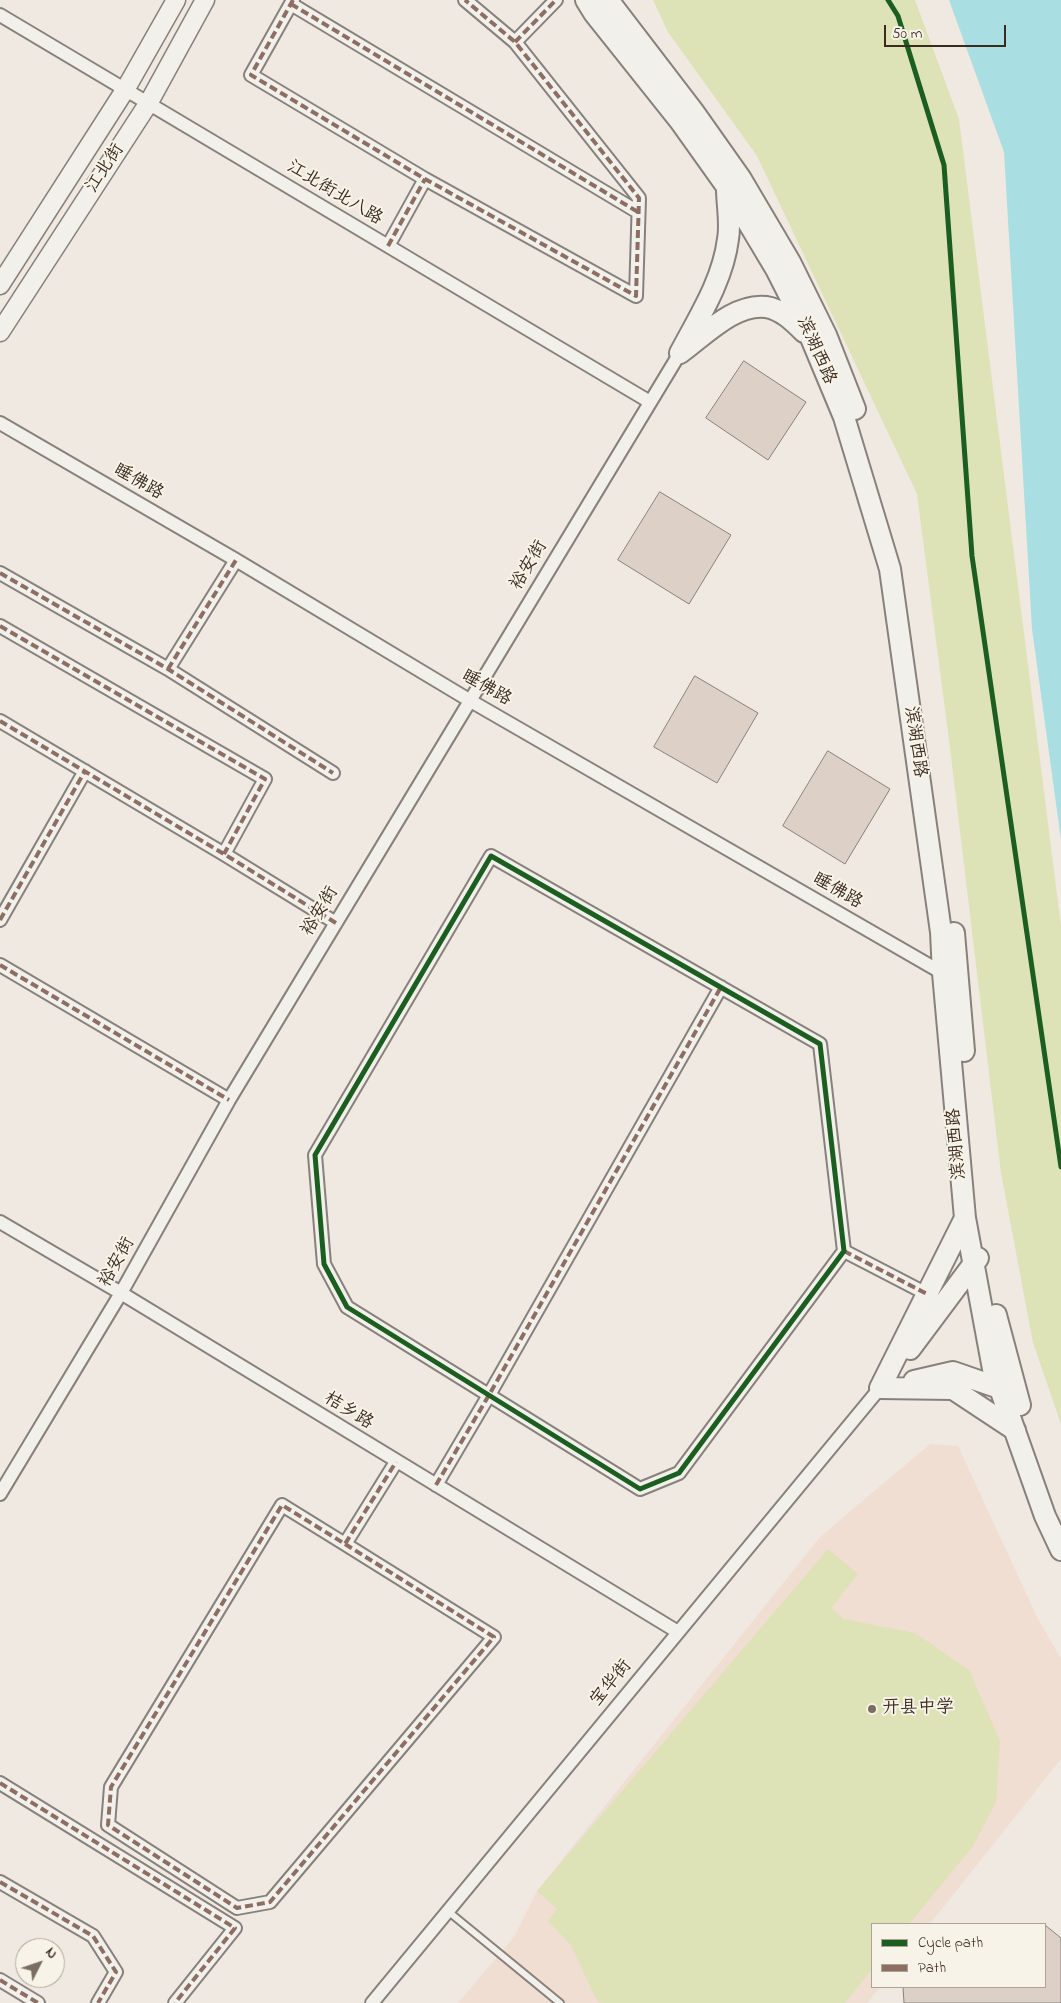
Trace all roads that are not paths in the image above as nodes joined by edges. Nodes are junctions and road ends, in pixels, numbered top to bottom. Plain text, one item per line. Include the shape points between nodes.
1 (176, 0) edge
2 (204, 0) edge
3 (465, 0) edge
4 (556, 0) edge
5 (292, 2) edge
6 (597, 2) edge
7 (0, 15) edge
8 (515, 42) junction
9 (125, 90) junction
10 (148, 104) junction
11 (425, 179) junction
12 (727, 187) junction
13 (638, 212) junction
14 (388, 246) junction
15 (0, 285) edge
16 (0, 332) edge
17 (811, 338) junction
18 (680, 353) junction
19 (650, 402) junction
20 (0, 423) edge
21 (236, 560) junction
22 (0, 574) edge
23 (0, 626) edge
24 (168, 669) junction
25 (469, 700) junction
26 (0, 721) edge
27 (85, 771) junction
28 (333, 773) dead end
29 (224, 854) junction
30 (0, 920) edge
31 (336, 922) junction
32 (0, 965) edge
33 (950, 977) junction
34 (721, 987) junction
35 (229, 1100) junction
36 (965, 1218) junction
37 (0, 1222) edge
38 (844, 1252) junction
39 (979, 1257) junction
40 (122, 1292) junction
41 (927, 1294) junction
42 (880, 1388) junction
43 (1008, 1390) junction
44 (489, 1395) junction
45 (1015, 1430) junction
46 (396, 1462) junction
47 (436, 1484) junction
48 (0, 1494) edge
49 (1061, 1520) edge
50 (345, 1544) junction
51 (1061, 1550) edge
52 (678, 1632) junction
53 (0, 1783) edge
54 (0, 1882) edge
55 (449, 1912) junction
56 (0, 1980) edge
57 (38, 2003) edge
58 (98, 2003) edge
59 (175, 2003) edge
60 (372, 2003) edge
61 (560, 2003) edge

1 - 9 main road, 江北街
2 - 10 main road, 江北街
3 - 8 street
4 - 8 street
5 - 11 street via 251,75
5 - 13 street
6 - 12 main road, 滨湖西路
6 - 33 main road, 滨湖西路 via 693,111 741,179 790,262 826,334 857,414 902,566 953,931
7 - 9 street, 江北街北八路
8 - 13 street via 638,198
9 - 10 street, 江北街北八路
9 - 15 main road, 江北街
10 - 14 street, 江北街北八路
10 - 16 main road, 江北街
11 - 13 street via 636,296
11 - 14 street
12 - 17 main road, 滨湖西路 via 776,269
12 - 18 main road via 729,239 721,268 712,293
14 - 19 street, 江北街北八路
17 - 18 main road via 790,318 768,307 749,308 731,315
17 - 33 main road, 滨湖西路 via 844,417 890,569
18 - 19 street, 裕安街
19 - 25 street, 裕安街
20 - 21 street, 睡佛路
21 - 24 street
21 - 25 street, 睡佛路
22 - 24 street
23 - 29 street via 265,779
24 - 28 street
25 - 31 street, 裕安街
25 - 33 street, 睡佛路
26 - 27 street
27 - 29 street
27 - 30 street
29 - 31 street
31 - 35 street, 裕安街
32 - 35 street
33 - 36 main road, 滨湖西路
33 - 39 main road, 滨湖西路 via 978,1216
34 - 38 street via 820,1044
34 - 44 street
34 - 44 street via 491,856 315,1155 324,1264 347,1306
35 - 40 street, 裕安街
36 - 39 main road, 滨湖西路
36 - 41 main road
37 - 40 street, 桔乡路
38 - 41 street
38 - 44 street via 679,1473 640,1489
39 - 42 main road
39 - 43 main road, 滨湖西路 via 993,1369
40 - 46 street, 桔乡路
40 - 48 street, 裕安街
41 - 42 main road
42 - 43 main road via 953,1372
42 - 45 main road via 953,1389
42 - 52 street, 宝华街
43 - 45 main road, 滨湖西路
43 - 49 main road, 滨湖西路
44 - 47 street
45 - 51 main road, 滨湖西路 via 1045,1516
46 - 47 street, 桔乡路
46 - 50 street
47 - 52 street, 桔乡路
50 - 50 street via 282,1505 111,1787 108,1825 237,1908 270,1902 494,1637
52 - 55 street, 宝华街
53 - 59 street via 235,1928
54 - 58 street via 93,1936 116,1972
55 - 60 street, 宝华街
55 - 61 lane
56 - 57 street

